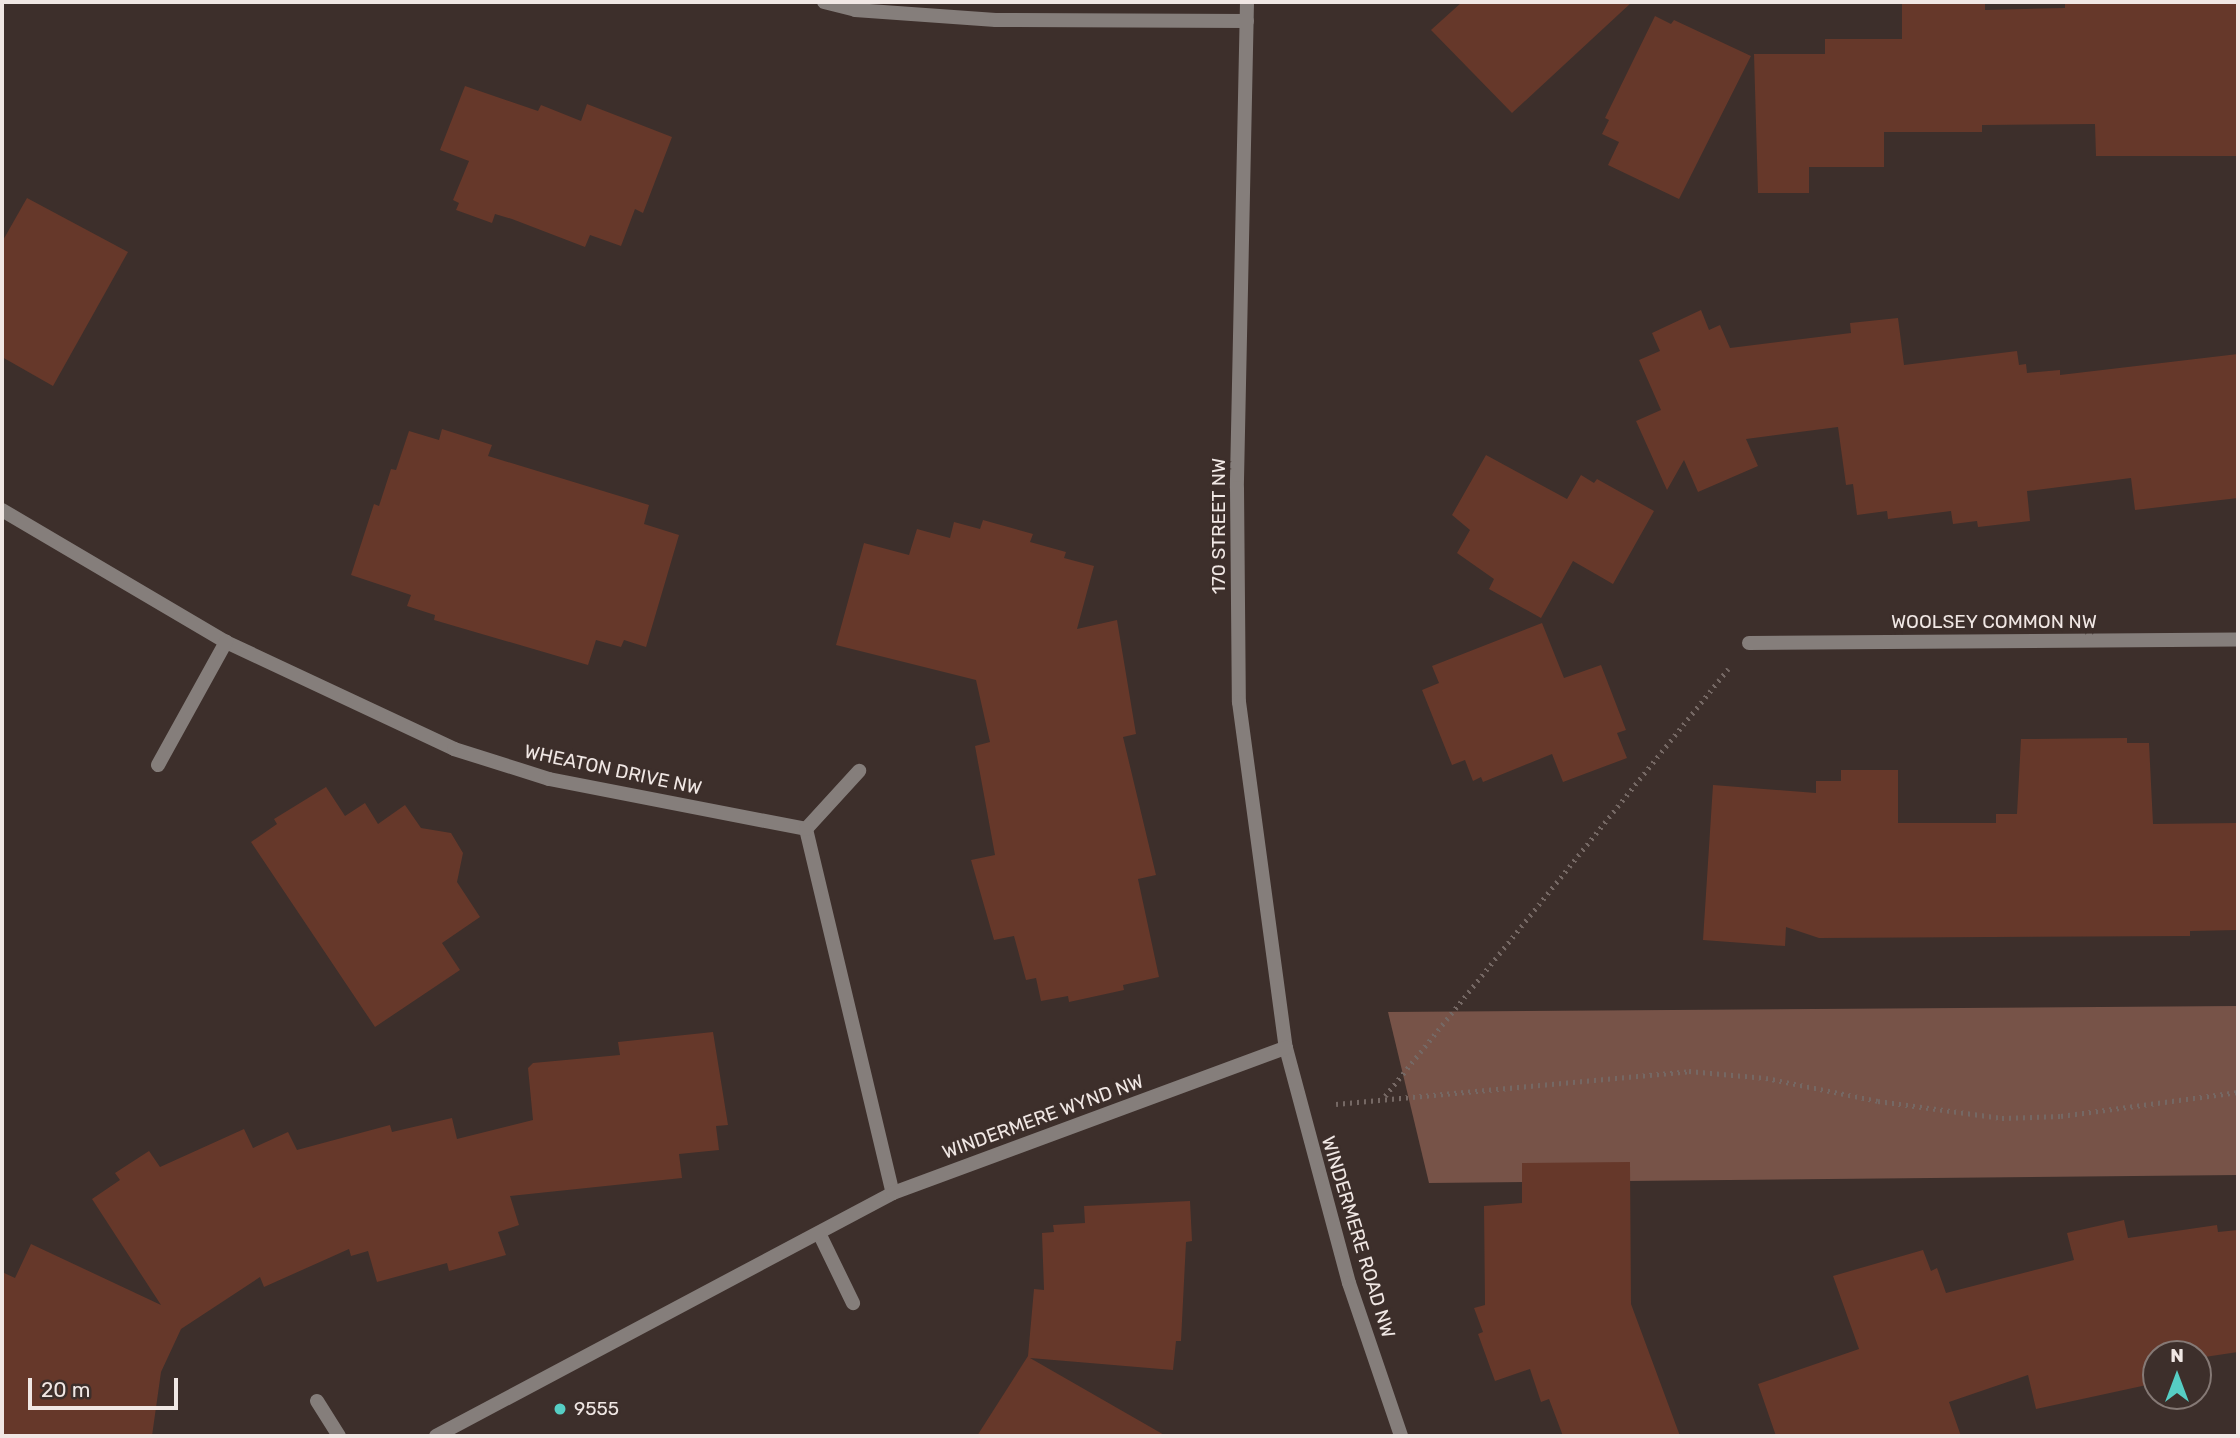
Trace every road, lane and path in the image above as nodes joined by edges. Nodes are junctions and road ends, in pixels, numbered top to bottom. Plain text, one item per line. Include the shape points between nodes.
1 (824, 2) edge
2 (1247, 2) edge
3 (1247, 22) junction
4 (2, 510) edge
5 (2238, 640) edge
6 (226, 642) junction
7 (1749, 643) joint
8 (158, 765) dead end
9 (859, 771) dead end
10 (806, 829) junction
11 (1286, 1048) junction
12 (2238, 1092) edge
13 (1385, 1097) junction
14 (1301, 1110) junction
15 (893, 1193) junction
16 (819, 1233) junction
17 (853, 1303) dead end
18 (317, 1401) dead end
19 (340, 1436) edge
20 (436, 1436) edge
21 (1401, 1436) edge

1 - 3 street via 855,10 996,20
2 - 3 street, 170 STREET NW
3 - 11 street, 170 STREET NW via 1237,488 1239,702
4 - 6 street, WHEATON DRIVE NW
5 - 7 street, WOOLSEY COMMON NW
6 - 8 street
6 - 10 street, WHEATON DRIVE NW via 466,753 549,779
7 - 13 path
9 - 10 street
10 - 15 street
11 - 14 street, WINDERMERE ROAD NW
11 - 15 street, WINDERMERE WYND NW
12 - 13 path via 2060,1116 2002,1118 1878,1101 1766,1078 1689,1071
13 - 14 path
14 - 21 street, WINDERMERE ROAD NW via 1349,1283
15 - 16 street, WINDERMERE WYND NW
16 - 17 street
16 - 20 street, WINDERMERE WYND NW
18 - 19 street

